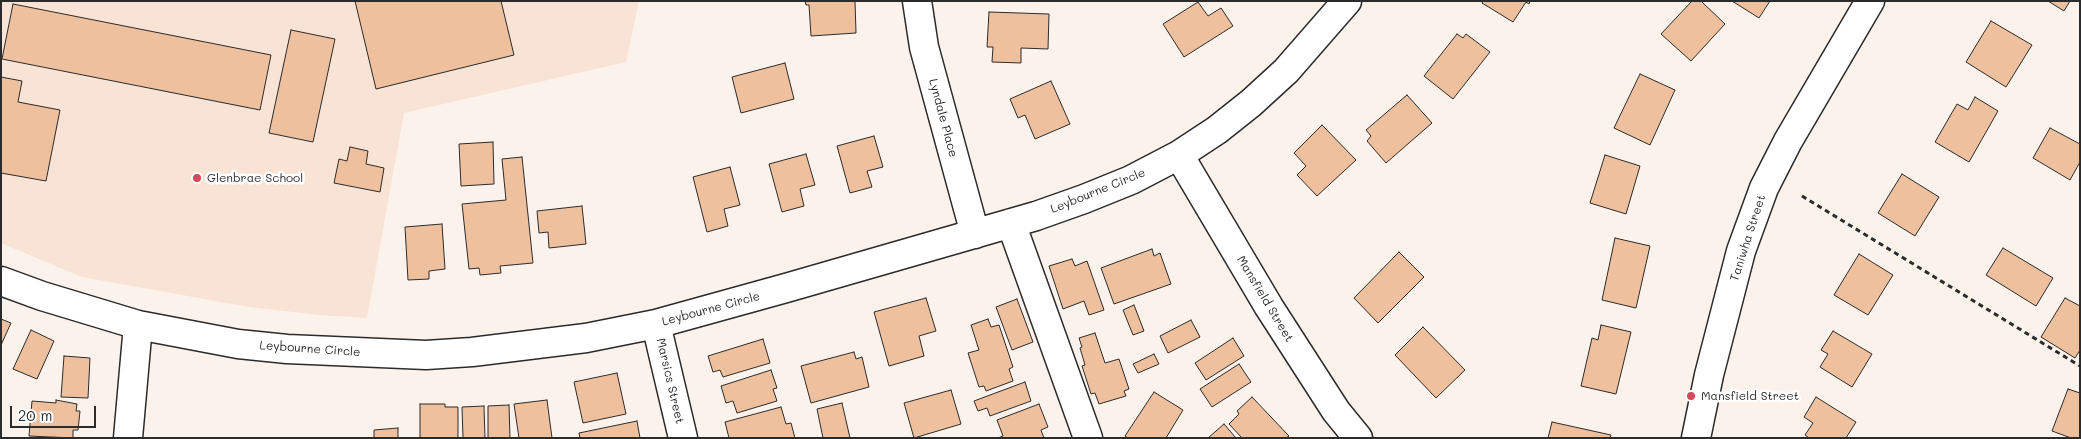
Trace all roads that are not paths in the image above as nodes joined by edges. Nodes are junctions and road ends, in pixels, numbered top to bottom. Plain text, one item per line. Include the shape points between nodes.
1 (917, 1) edge
2 (1347, 1) edge
3 (1870, 1) edge
4 (1180, 155) junction
5 (1011, 223) junction
6 (975, 234) junction
7 (1, 281) edge
8 (656, 324) junction
9 (138, 325) junction
10 (128, 438) edge
11 (683, 438) edge
12 (1088, 438) edge
13 (1358, 438) edge
14 (1696, 438) edge

1 - 6 street, Lyndale Place via 924,47
2 - 4 street, Leybourne Circle via 1286,71 1217,130
3 - 14 street, Taniwha Street via 1788,140 1764,188 1741,251
4 - 5 street, Leybourne Circle via 1084,199
4 - 13 street, Mansfield Street via 1274,315 1336,411
5 - 6 street, Leybourne Circle
5 - 12 street
6 - 8 street, Leybourne Circle
7 - 9 street, Leybourne Circle
8 - 9 street, Leybourne Circle via 586,338 426,355 238,344
8 - 11 street, Marsics Street
9 - 10 street

